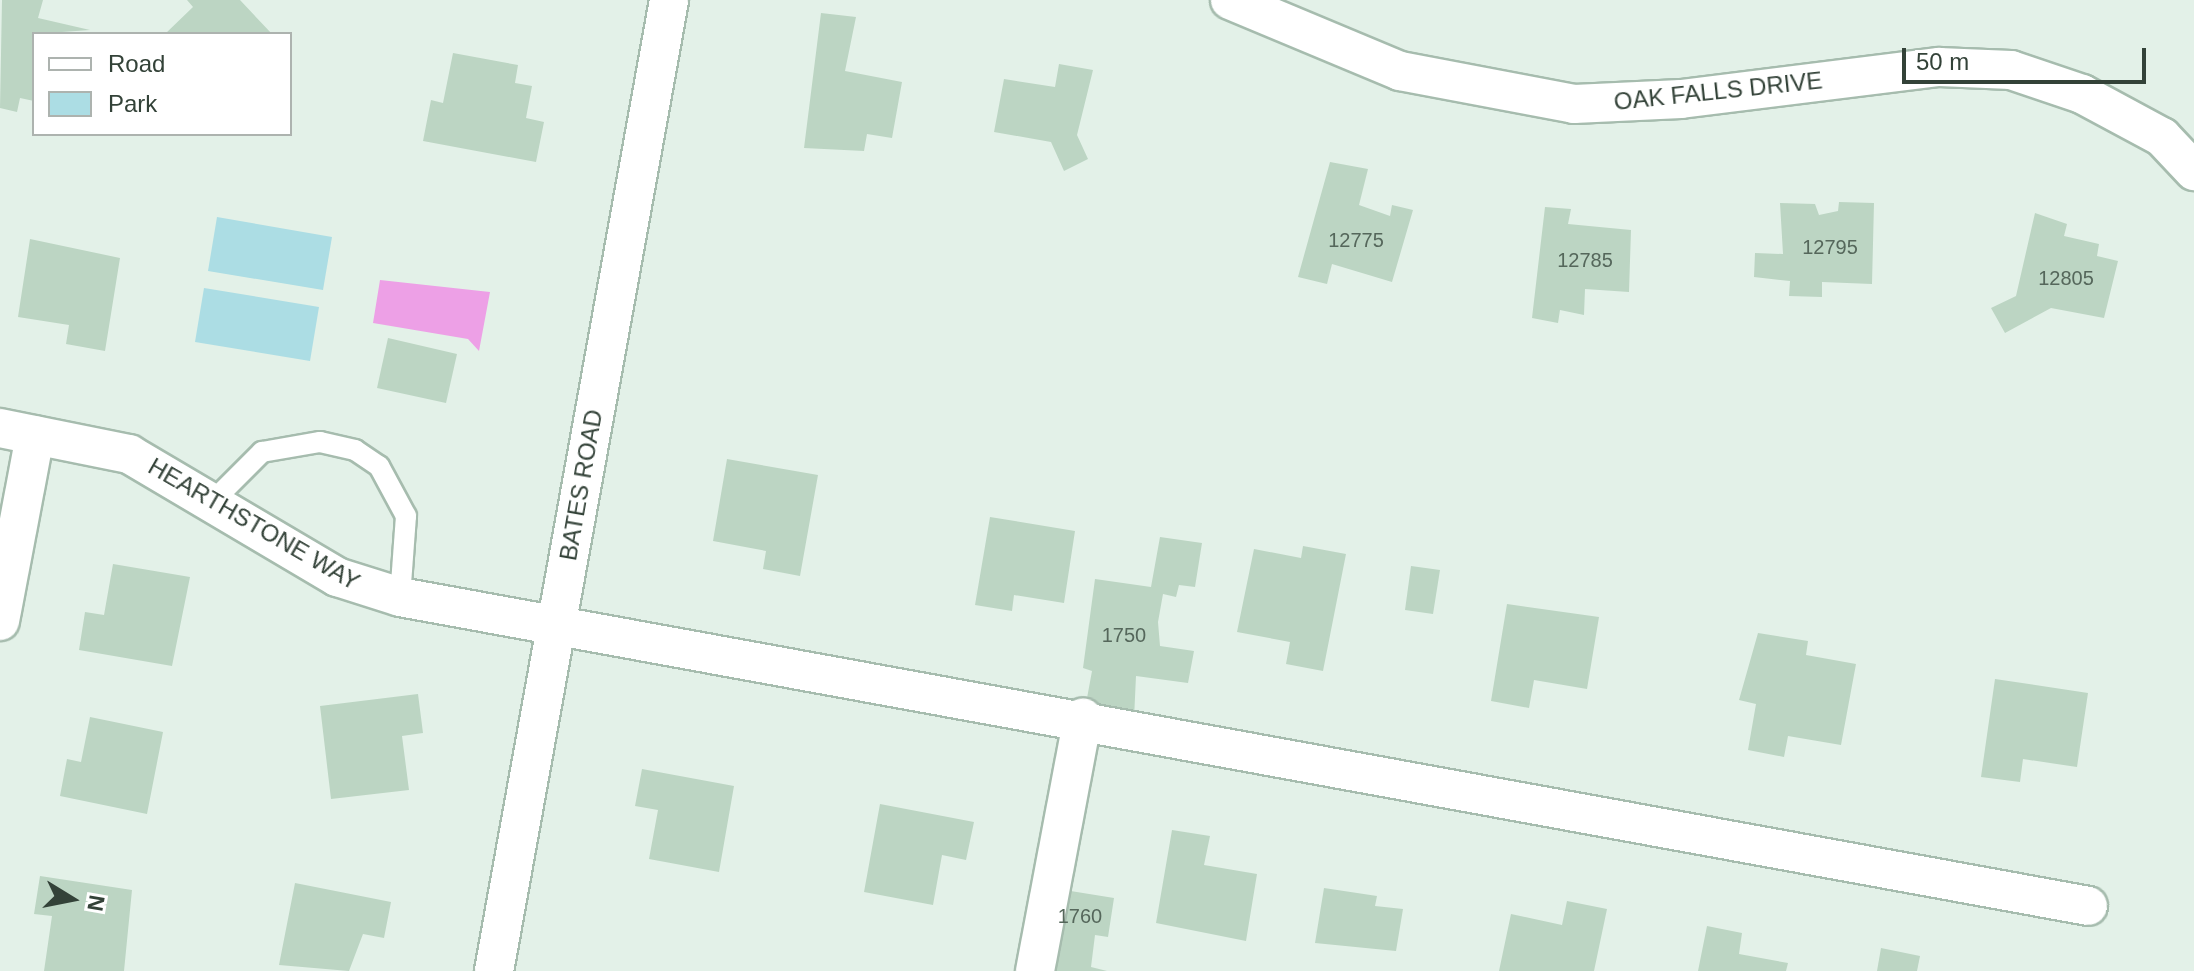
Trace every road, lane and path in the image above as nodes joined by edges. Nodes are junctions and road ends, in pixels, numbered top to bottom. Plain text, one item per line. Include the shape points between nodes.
1 (669, 0) edge
2 (1230, 0) edge
3 (2194, 171) edge
4 (18, 432) edge
5 (212, 502) junction
6 (400, 597) junction
7 (0, 621) edge
8 (556, 624) junction
9 (1083, 718) junction
10 (2088, 906) dead end
11 (494, 971) edge
12 (1035, 971) edge

1 - 8 street, BATES ROAD
2 - 3 street, OAK FALLS DRIVE via 1400,71 1574,104 1681,99 1939,67 2011,70 2082,94 2162,137
4 - 5 street, HEARTHSTONE WAY via 129,454
4 - 7 street
5 - 6 street, HEARTHSTONE WAY via 337,577
5 - 6 lane via 262,452 306,443 355,450 379,466 406,516
6 - 8 street, HEARTHSTONE WAY
8 - 9 street, HEARTHSTONE WAY
8 - 11 street, BATES ROAD
9 - 10 street, HEARTHSTONE WAY via 1645,829
9 - 12 street

